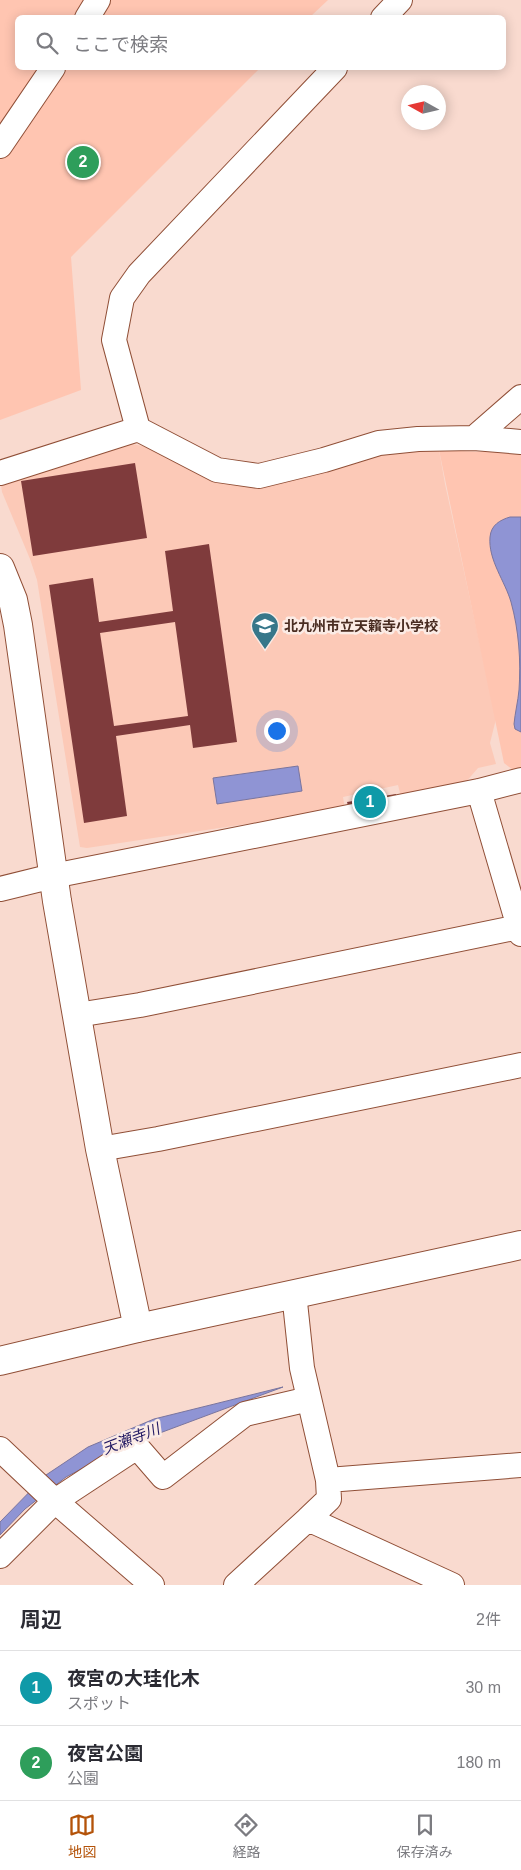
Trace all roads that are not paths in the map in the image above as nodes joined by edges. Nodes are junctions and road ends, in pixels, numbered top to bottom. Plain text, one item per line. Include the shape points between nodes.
1 (98, 0) edge
2 (400, 0) edge
3 (88, 15) edge
4 (386, 15) edge
5 (52, 70) edge
6 (333, 70) edge
7 (0, 146) edge
8 (521, 397) edge
9 (138, 429) junction
10 (474, 438) junction
11 (521, 442) edge
12 (0, 473) edge
13 (0, 568) edge
14 (521, 780) edge
15 (479, 791) junction
16 (53, 876) junction
17 (0, 888) edge
18 (520, 931) edge
19 (77, 1014) junction
20 (521, 1065) edge
21 (100, 1149) junction
22 (521, 1245) edge
23 (294, 1294) junction
24 (138, 1328) junction
25 (0, 1362) edge
26 (308, 1399) junction
27 (0, 1450) edge
28 (521, 1466) edge
29 (328, 1480) junction
30 (54, 1499) junction
31 (308, 1519) junction
32 (0, 1556) edge
33 (152, 1585) edge
34 (236, 1585) edge
35 (452, 1585) edge

1 - 3 street
2 - 4 street
5 - 7 street
6 - 9 street via 138,274 122,298 114,340
8 - 10 street
9 - 10 street via 217,470 258,476 379,443
9 - 12 street
10 - 11 street
13 - 16 street via 13,600 18,625
14 - 15 street
15 - 16 street
15 - 18 street
16 - 17 street
16 - 19 street
18 - 19 street via 140,1005
19 - 21 street
20 - 21 street
21 - 24 street
22 - 23 street
23 - 24 street
23 - 26 street
24 - 25 street
26 - 29 street
26 - 30 street via 245,1414 163,1477 137,1446
27 - 30 street
28 - 29 street
29 - 31 street via 329,1499
30 - 32 street
30 - 33 street
31 - 34 street
31 - 35 street

